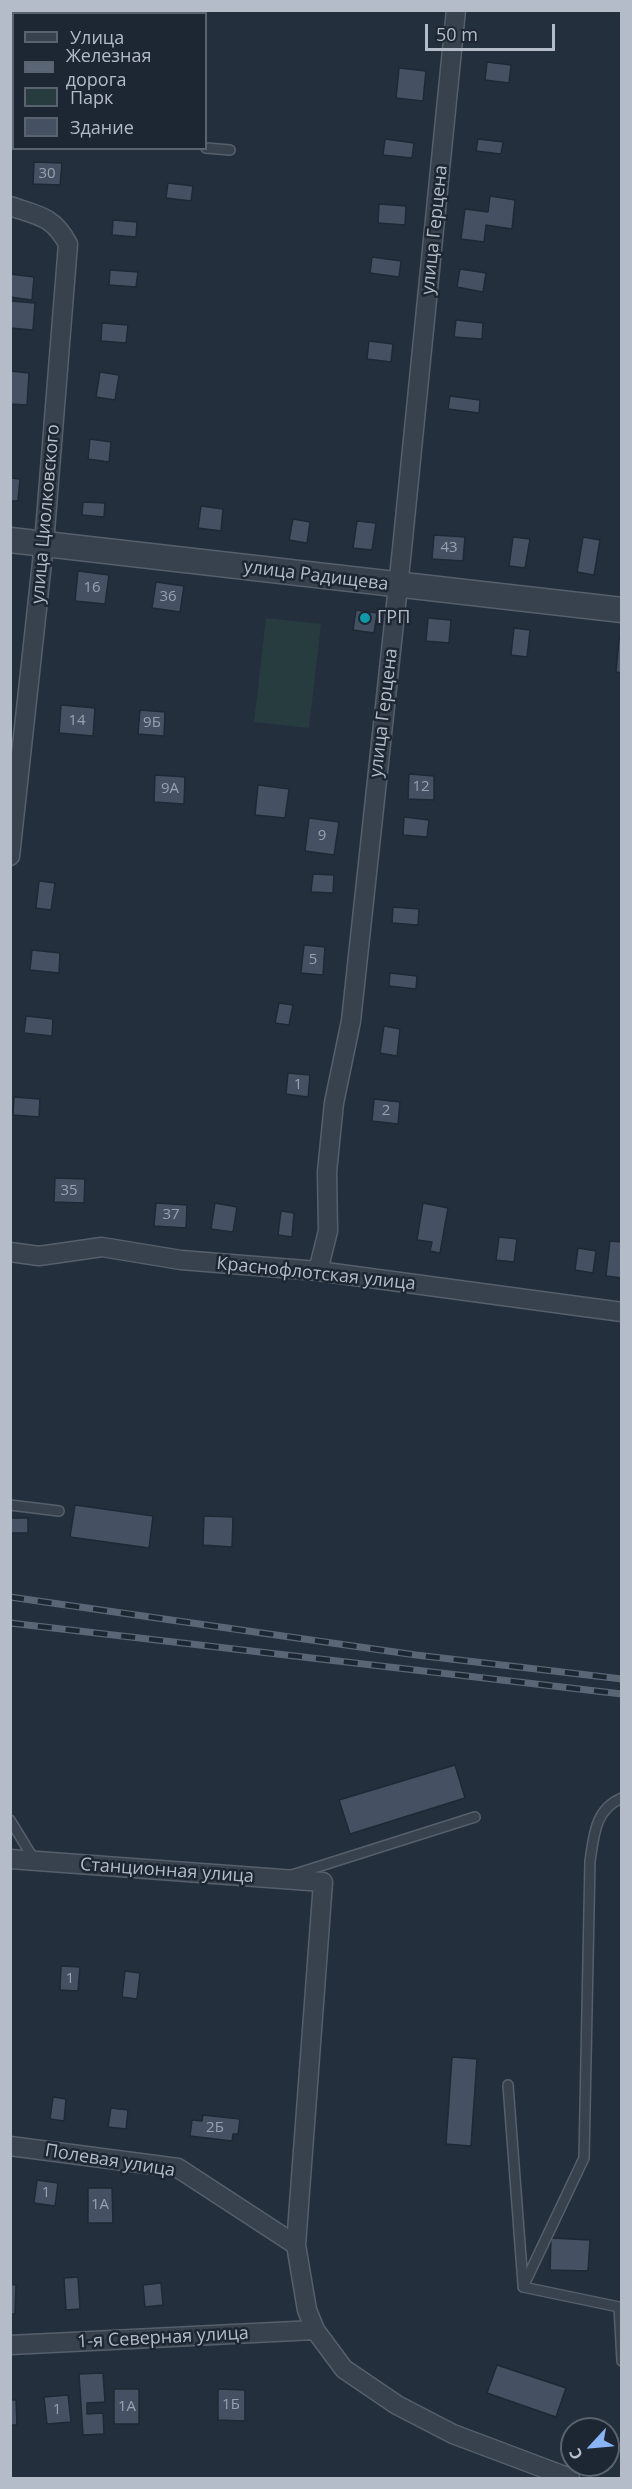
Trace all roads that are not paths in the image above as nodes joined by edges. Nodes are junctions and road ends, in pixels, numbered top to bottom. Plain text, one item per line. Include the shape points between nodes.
1 (456, 10) edge
2 (207, 148) edge
3 (230, 150) dead end
4 (10, 206) edge
5 (10, 540) edge
6 (44, 544) junction
7 (398, 586) junction
8 (621, 610) edge
9 (10, 856) edge
10 (10, 1252) edge
11 (318, 1271) junction
12 (621, 1312) edge
13 (10, 1505) edge
14 (59, 1511) dead end
15 (621, 1798) edge
16 (475, 1817) dead end
17 (10, 1820) edge
18 (10, 1859) edge
19 (35, 1861) junction
20 (281, 1879) junction
21 (508, 2085) dead end
22 (10, 2146) edge
23 (296, 2246) junction
24 (523, 2287) junction
25 (315, 2330) junction
26 (10, 2345) edge
27 (621, 2361) edge
28 (570, 2478) edge

1 - 7 street, улица Герцена
2 - 3 lane
4 - 6 street, улица Циолковского via 50,220 68,244
5 - 6 street, улица Радищева
6 - 7 street, улица Радищева
6 - 9 street, улица Циолковского
7 - 8 street, улица Радищева
7 - 11 street, улица Герцена via 351,1021 334,1103 327,1172 328,1231
10 - 11 street, Краснофлотская улица via 39,1256 102,1247 181,1260
11 - 12 street, Краснофлотская улица
13 - 14 lane
15 - 24 lane via 608,1806 595,1825 590,1861 584,2158
16 - 20 lane
17 - 19 lane
18 - 19 street, Станционная улица
19 - 20 street, Станционная улица
20 - 23 street, Станционная улица via 323,1882
21 - 24 lane
22 - 23 street, Полевая улица via 178,2168
23 - 25 street via 307,2310
24 - 27 lane via 619,2307
25 - 26 street, 1-я Северная улица
25 - 28 street via 344,2369 397,2405 453,2434

